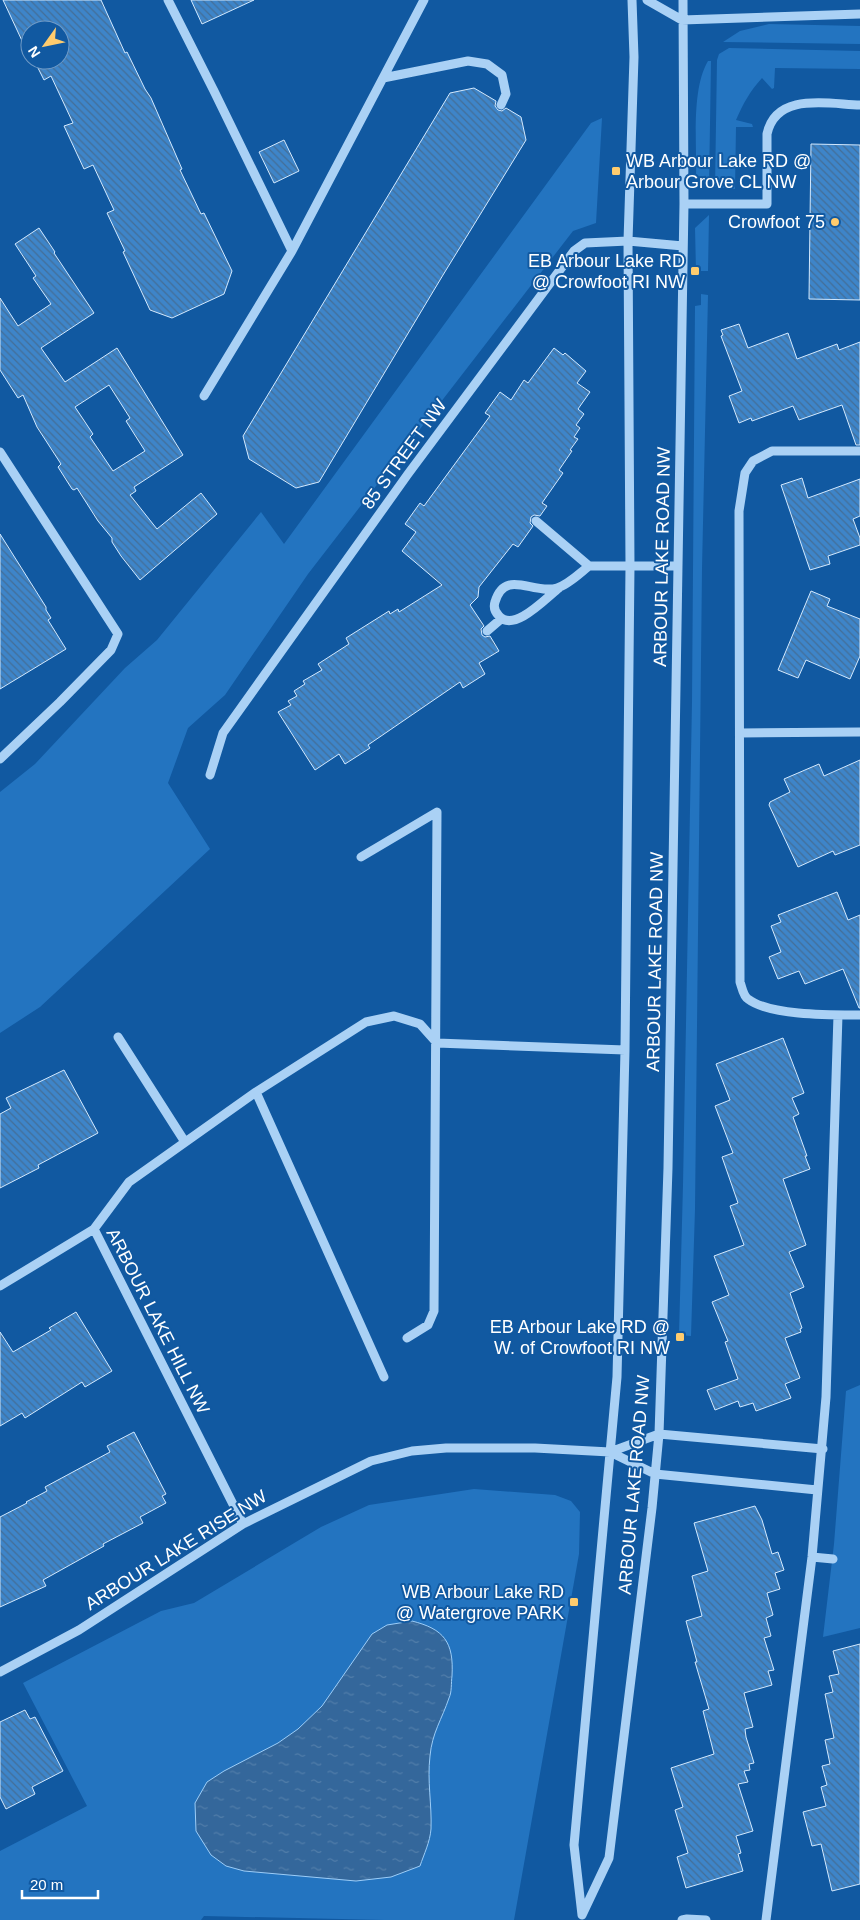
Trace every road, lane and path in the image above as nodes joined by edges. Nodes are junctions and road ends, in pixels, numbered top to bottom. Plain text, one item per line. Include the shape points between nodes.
1 (168, 0) edge
2 (424, 0) edge
3 (632, 0) edge
4 (646, 0) edge
5 (683, 0) edge
6 (860, 14) edge
7 (682, 20) junction
8 (383, 78) junction
9 (501, 105) dead end
10 (860, 105) edge
11 (684, 204) junction
12 (628, 241) junction
13 (683, 246) junction
14 (292, 251) junction
15 (204, 396) dead end
16 (860, 451) edge
17 (0, 452) edge
18 (536, 521) dead end
19 (589, 566) junction
20 (630, 566) junction
21 (678, 566) junction
22 (559, 588) junction
23 (502, 619) junction
24 (487, 631) dead end
25 (860, 732) edge
26 (740, 733) junction
27 (0, 759) edge
28 (210, 776) dead end
29 (361, 857) dead end
30 (838, 1015) junction
31 (860, 1015) edge
32 (118, 1037) dead end
33 (437, 1043) junction
34 (625, 1050) junction
35 (256, 1092) junction
36 (185, 1142) junction
37 (94, 1229) junction
38 (0, 1286) edge
39 (407, 1338) dead end
40 (384, 1377) dead end
41 (658, 1434) junction
42 (823, 1449) junction
43 (610, 1452) junction
44 (655, 1474) junction
45 (817, 1490) junction
46 (243, 1524) junction
47 (812, 1558) junction
48 (833, 1558) dead end
49 (0, 1672) edge
50 (582, 1918) edge
51 (682, 1920) edge
52 (706, 1920) edge
53 (766, 1920) edge

1 - 14 street
2 - 8 street
3 - 12 street, ARBOUR LAKE ROAD NW via 634,57
4 - 7 street
5 - 7 street, ARBOUR LAKE ROAD NW
6 - 7 street
7 - 11 street, ARBOUR LAKE ROAD NW
8 - 9 street via 468,61 487,64 502,75 506,94
8 - 14 street
10 - 11 street via 806,103 777,112 767,134 767,204
11 - 13 street, ARBOUR LAKE ROAD NW
12 - 13 street, 85 STREET NW
12 - 20 street, ARBOUR LAKE ROAD NW
12 - 28 street, 85 STREET NW via 585,243 574,252 403,482 223,733
13 - 21 street, ARBOUR LAKE ROAD NW
14 - 15 street
16 - 26 street via 772,451 752,461 744,473 739,511
17 - 27 street via 118,634 111,650
18 - 19 street
19 - 20 street
19 - 22 street
20 - 21 street
20 - 34 street, ARBOUR LAKE ROAD NW
21 - 41 street, ARBOUR LAKE ROAD NW via 668,1168
22 - 23 street via 519,619 510,622
22 - 23 street via 505,586 497,595 494,606
23 - 24 street
25 - 26 street
26 - 30 street via 740,982 746,998 759,1006
29 - 33 street via 437,812
30 - 31 street
30 - 42 street
32 - 36 street
33 - 34 street
33 - 35 street via 420,1024 394,1016 366,1022
33 - 39 street via 434,1311 428,1325
34 - 43 street, ARBOUR LAKE ROAD NW via 617,1377
35 - 36 street
35 - 40 street
36 - 37 street via 129,1182
37 - 38 street, ARBOUR LAKE HILL NW
37 - 46 street, ARBOUR LAKE HILL NW
41 - 42 street
41 - 43 street
41 - 44 street, ARBOUR LAKE ROAD NW
42 - 45 street
43 - 44 street
43 - 46 street, ARBOUR LAKE RISE NW via 535,1448 412,1451 371,1461
43 - 50 street, ARBOUR LAKE ROAD NW via 574,1845
44 - 45 street
44 - 50 street, ARBOUR LAKE ROAD NW via 609,1858
45 - 47 street
46 - 49 street, ARBOUR LAKE RISE NW via 79,1630
47 - 48 street
47 - 53 street
51 - 52 street

